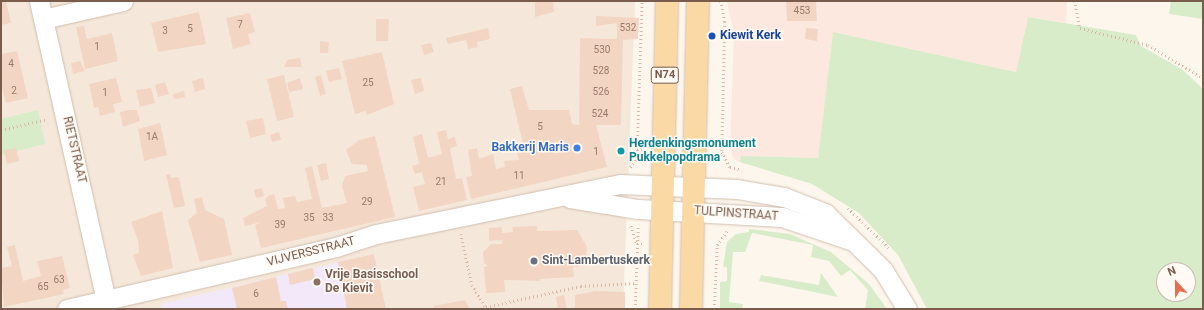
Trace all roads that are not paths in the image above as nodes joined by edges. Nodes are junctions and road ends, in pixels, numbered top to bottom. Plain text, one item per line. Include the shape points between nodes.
1 (123, 1) edge
2 (667, 1) edge
3 (698, 1) edge
4 (41, 10) edge
5 (662, 186) junction
6 (694, 186) junction
7 (555, 195) junction
8 (662, 211) junction
9 (693, 211) junction
10 (854, 241) junction
11 (106, 300) junction
12 (67, 309) edge
13 (660, 309) edge
14 (691, 309) edge
15 (907, 309) edge

1 - 4 street
2 - 5 main road, N74
3 - 6 main road, N74
4 - 11 street, RIETSTRAAT
5 - 6 street, VIJVERSSTRAAT
5 - 7 street, VIJVERSSTRAAT via 638,184
5 - 8 main road, N74
6 - 9 main road, N74
6 - 10 street, TULPINSTRAAT via 784,197 825,212
7 - 8 street, VIJVERSSTRAAT
7 - 11 street, VIJVERSSTRAAT
8 - 9 street, TULPINSTRAAT
8 - 13 main road, N74
9 - 10 street, TULPINSTRAAT via 782,217
9 - 14 main road, N74
10 - 15 street, TULPINSTRAAT via 883,270
11 - 12 street, VIJVERSSTRAAT

